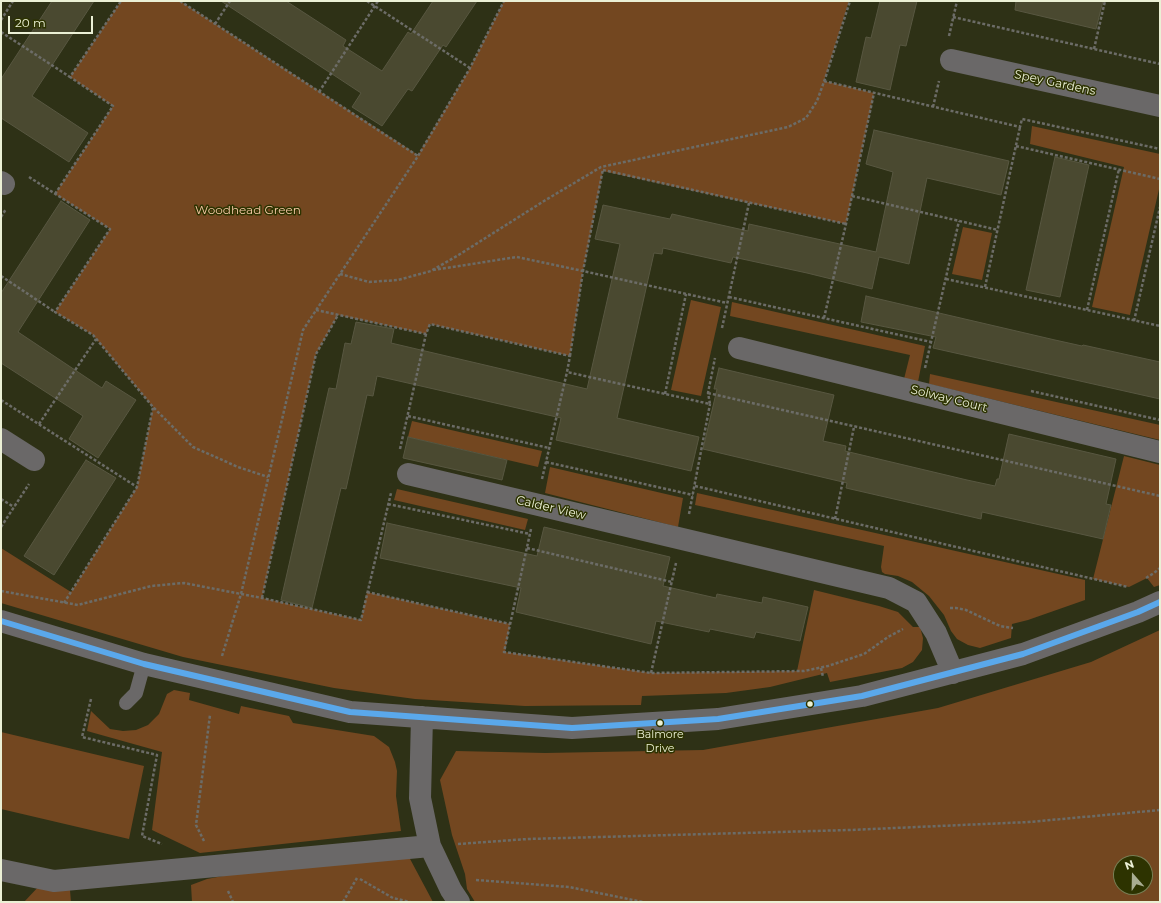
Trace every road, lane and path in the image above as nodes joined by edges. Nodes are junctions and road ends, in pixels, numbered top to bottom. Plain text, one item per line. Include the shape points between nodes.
1 (13, 1) edge
2 (121, 1) edge
3 (180, 1) edge
4 (230, 1) edge
5 (367, 1) edge
6 (378, 1) edge
7 (504, 1) edge
8 (850, 1) edge
9 (1105, 1) edge
10 (375, 6) junction
11 (953, 17) dead end
12 (1, 20) edge
13 (215, 24) junction
14 (1, 32) edge
15 (1094, 49) junction
16 (951, 60) dead end
17 (1160, 64) edge
18 (470, 68) junction
19 (70, 77) junction
20 (824, 81) junction
21 (319, 92) junction
22 (874, 93) junction
23 (1160, 106) edge
24 (1020, 127) junction
25 (1016, 146) junction
26 (1160, 149) edge
27 (418, 156) junction
28 (604, 167) junction
29 (1118, 169) junction
30 (603, 170) junction
31 (28, 176) dead end
32 (1160, 179) edge
33 (55, 194) junction
34 (852, 196) junction
35 (749, 203) junction
36 (1160, 207) edge
37 (959, 221) junction
38 (846, 224) junction
39 (998, 230) junction
40 (583, 270) junction
41 (431, 271) junction
42 (340, 274) junction
43 (1, 276) edge
44 (946, 279) junction
45 (985, 287) junction
46 (686, 294) junction
47 (729, 297) junction
48 (727, 303) junction
49 (316, 310) junction
50 (1087, 310) junction
51 (56, 312) junction
52 (338, 315) junction
53 (824, 318) junction
54 (1134, 321) junction
55 (1160, 326) edge
56 (722, 330) dead end
57 (426, 334) junction
58 (96, 339) junction
59 (931, 342) junction
60 (739, 348) dead end
61 (570, 356) junction
62 (716, 357) dead end
63 (567, 372) junction
64 (1025, 390) dead end
65 (920, 392) junction
66 (665, 394) junction
67 (708, 394) junction
68 (1, 400) edge
69 (710, 404) junction
70 (154, 407) junction
71 (408, 416) junction
72 (1160, 420) edge
73 (39, 424) junction
74 (854, 426) junction
75 (1, 439) edge
76 (550, 448) junction
77 (400, 450) dead end
78 (1160, 452) edge
79 (34, 460) dead end
80 (546, 462) junction
81 (408, 474) dead end
82 (268, 477) junction
83 (695, 486) junction
84 (136, 487) junction
85 (391, 491) dead end
86 (693, 495) junction
87 (1160, 496) edge
88 (1, 499) edge
89 (388, 504) junction
90 (537, 504) junction
91 (14, 507) dead end
92 (835, 519) junction
93 (530, 534) junction
94 (684, 540) junction
95 (527, 548) junction
96 (1160, 568) edge
97 (1141, 581) dead end
98 (672, 582) junction
99 (1123, 590) dead end
100 (1, 591) edge
101 (368, 592) junction
102 (241, 594) junction
103 (262, 598) junction
104 (1160, 602) edge
105 (64, 603) junction
106 (926, 617) junction
107 (1, 621) edge
108 (510, 624) junction
109 (1017, 627) dead end
110 (222, 656) dead end
111 (144, 664) junction
112 (651, 673) junction
113 (953, 673) junction
114 (91, 699) dead end
115 (126, 703) dead end
116 (210, 715) dead end
117 (422, 717) junction
118 (1160, 810) edge
119 (164, 845) dead end
120 (430, 846) junction
121 (216, 866) junction
122 (1, 870) edge
123 (446, 878) junction
124 (233, 902) edge
125 (343, 902) edge
126 (410, 902) edge
127 (459, 902) edge
128 (643, 902) edge

1 - 12 path
2 - 19 path
3 - 13 path
4 - 13 path
5 - 10 path
6 - 10 path
7 - 18 path
8 - 20 path
9 - 15 path
10 - 18 path
10 - 21 path
11 - 15 path
13 - 21 path
14 - 19 path
15 - 17 path
16 - 23 street, Spey Gardens
18 - 27 path
19 - 33 path via 114,106
20 - 22 path
20 - 28 path via 817,101 806,118 788,127
21 - 27 path
22 - 24 path
22 - 34 path
24 - 25 path
24 - 26 path via 1022,119
25 - 29 path
25 - 39 path
27 - 42 path
28 - 30 path
28 - 41 path
29 - 32 path
29 - 50 path
30 - 35 path
30 - 40 path
31 - 33 path
33 - 51 path via 110,229
34 - 37 path
34 - 38 path
35 - 38 path
35 - 47 path
36 - 54 path
37 - 39 path
37 - 44 path
38 - 53 path
39 - 45 path
40 - 41 path via 517,257
40 - 46 path
40 - 61 path
41 - 42 path via 398,280 369,282
42 - 49 path
43 - 51 path
44 - 45 path
44 - 59 path
45 - 50 path
46 - 48 path
46 - 66 path
47 - 48 path
47 - 53 path
48 - 56 path
49 - 52 path
49 - 82 path via 303,330
50 - 54 path
51 - 58 path
52 - 57 path
52 - 103 path via 316,354
53 - 59 path
54 - 55 path
57 - 61 path via 430,324
57 - 71 path
58 - 70 path
58 - 73 path
59 - 65 path
60 - 65 street, Solway Court
61 - 63 path
62 - 67 path
63 - 66 path
63 - 76 path
64 - 72 path
65 - 78 street, Solway Court
66 - 69 path
67 - 69 path
67 - 74 path
68 - 73 path
69 - 83 path
70 - 82 path via 193,447
70 - 84 path
71 - 76 path
71 - 77 path
73 - 84 path
74 - 87 path
74 - 92 path
75 - 79 street
76 - 80 path
80 - 86 path
80 - 90 path
81 - 90 street, Calder View
82 - 102 path
83 - 86 path
83 - 92 path
84 - 105 path
85 - 89 path
86 - 94 path
88 - 91 path
89 - 93 path
89 - 101 path
90 - 93 path
90 - 94 street, Calder View
92 - 99 path via 1130,587
93 - 95 path
94 - 98 path
94 - 106 street, Calder View via 889,588 916,602
95 - 98 path
95 - 108 path
96 - 97 path
98 - 112 path
100 - 105 path
101 - 103 path via 361,620
101 - 108 path
102 - 103 path
102 - 105 path via 184,583 151,586 78,605
102 - 110 path
104 - 113 street via 1022,654
106 - 109 path via 956,608 1000,626
106 - 112 path via 888,637 864,654 804,671
106 - 113 street, Calder View via 936,632
107 - 111 street
108 - 112 path via 504,652
111 - 115 lane via 136,693
111 - 117 street via 350,712
113 - 117 street via 862,696 718,718 572,728
114 - 119 path via 82,737 157,755 142,836
116 - 121 path via 196,825
117 - 120 street via 420,798
118 - 120 path via 1021,822 850,830 528,839
120 - 121 street
120 - 123 street
121 - 122 street via 54,881
121 - 124 path
123 - 127 street
123 - 128 path via 569,887
125 - 126 path via 357,877 393,898

